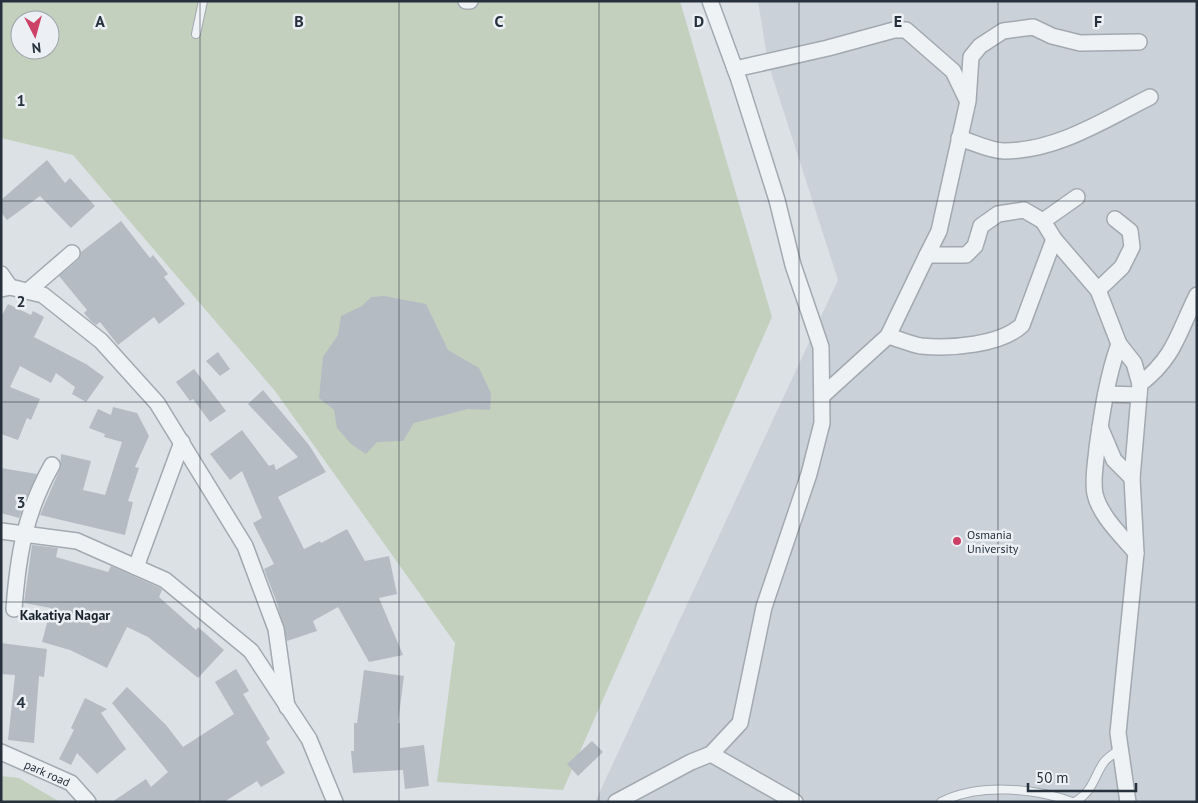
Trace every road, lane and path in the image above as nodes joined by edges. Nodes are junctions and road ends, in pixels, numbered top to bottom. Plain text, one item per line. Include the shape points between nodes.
1 (203, 1) edge
2 (470, 1) edge
3 (710, 1) edge
4 (466, 2) edge
5 (196, 34) dead end
6 (1139, 42) dead end
7 (736, 69) junction
8 (1150, 97) dead end
9 (968, 101) junction
10 (959, 138) junction
11 (1077, 197) dead end
12 (1115, 219) dead end
13 (1044, 220) junction
14 (1054, 240) junction
15 (72, 253) dead end
16 (927, 255) junction
17 (1, 274) edge
18 (6, 288) edge
19 (1098, 290) junction
20 (28, 291) junction
21 (1197, 295) edge
22 (888, 336) junction
23 (1118, 344) junction
24 (1139, 390) junction
25 (1106, 394) junction
26 (822, 396) junction
27 (1100, 426) junction
28 (182, 442) junction
29 (52, 465) dead end
30 (1132, 478) junction
31 (1, 531) edge
32 (23, 534) junction
33 (1136, 554) junction
34 (136, 567) junction
35 (14, 609) dead end
36 (287, 707) junction
37 (1120, 749) junction
38 (1, 752) edge
39 (710, 754) junction
40 (88, 802) edge
41 (335, 802) edge
42 (616, 802) edge
43 (795, 802) edge
44 (941, 802) edge
45 (1074, 802) edge
46 (1128, 802) edge

1 - 5 lane
2 - 4 street
3 - 7 street
6 - 9 street via 1080,43 1033,27 1003,31 980,46 971,57
7 - 9 street via 894,30 906,30 954,71
7 - 26 street via 777,200 793,265 821,347
8 - 10 street via 1072,137 1027,149 1002,151
9 - 10 street
10 - 16 street via 939,230
11 - 13 street
12 - 19 street via 1130,231 1132,247 1122,267
13 - 14 street
13 - 16 street via 1024,210 998,214 981,226 974,246 966,255
14 - 19 street
14 - 22 street via 1022,326 1013,334 999,340 940,347 919,346
15 - 20 street
16 - 22 street
17 - 18 street
18 - 20 street
19 - 23 street
20 - 28 street via 43,295 101,341 156,403
21 - 24 street via 1174,349
22 - 26 street
23 - 24 street via 1134,363
23 - 25 street
24 - 25 street
24 - 30 street
25 - 27 street
26 - 39 street via 820,431 809,474 764,607 740,723
27 - 30 street via 1114,460
27 - 33 street via 1095,494 1106,517
28 - 34 street
28 - 36 street via 245,546 276,629
29 - 32 street via 38,490
30 - 33 street
31 - 32 street
32 - 34 street via 77,541
32 - 35 street
33 - 37 street via 1118,733
34 - 36 street via 165,580 251,651
36 - 41 street via 309,739
37 - 45 lane via 1104,762 1094,784 1084,796
37 - 46 street
38 - 40 street, park road via 71,783
39 - 42 street
39 - 43 street
44 - 45 lane via 991,790 1044,793

